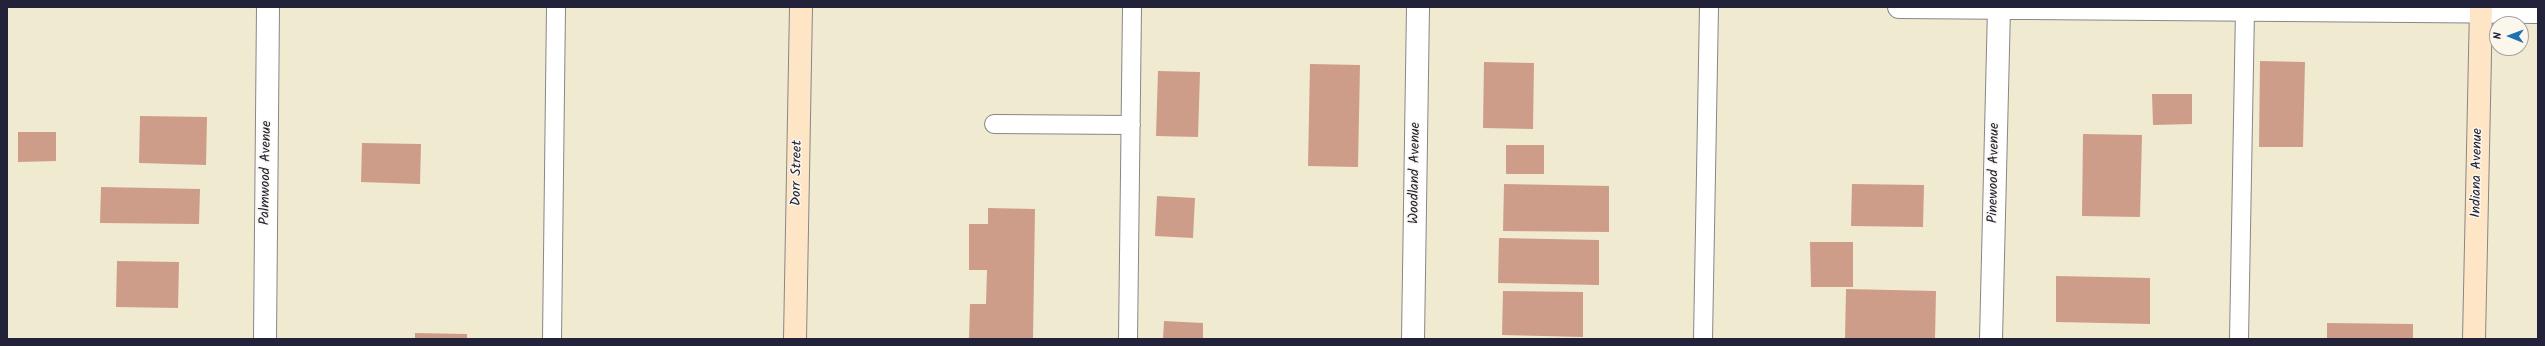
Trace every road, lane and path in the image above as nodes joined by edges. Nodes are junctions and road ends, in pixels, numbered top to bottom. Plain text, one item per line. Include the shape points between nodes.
1 (268, 7) edge
2 (556, 7) edge
3 (802, 7) edge
4 (1132, 7) edge
5 (1418, 7) edge
6 (1709, 7) edge
7 (1899, 7) edge
8 (1987, 7) edge
9 (2223, 9) edge
10 (2245, 10) junction
11 (2481, 10) edge
12 (2538, 12) edge
13 (994, 124) dead end
14 (1131, 125) junction
15 (265, 339) edge
16 (552, 339) edge
17 (795, 339) edge
18 (1128, 339) edge
19 (1413, 339) edge
20 (1703, 339) edge
21 (1991, 339) edge
22 (2239, 339) edge
23 (2474, 339) edge

1 - 15 street, Palmwood Avenue
2 - 16 lane
3 - 17 main road, Dorr Street
4 - 14 lane
5 - 19 street, Woodland Avenue
6 - 20 lane
7 - 8 street
8 - 9 street
8 - 21 street, Pinewood Avenue
9 - 10 street
10 - 11 street
10 - 22 lane
11 - 12 street
11 - 23 main road, Indiana Avenue
13 - 14 lane
14 - 18 lane

